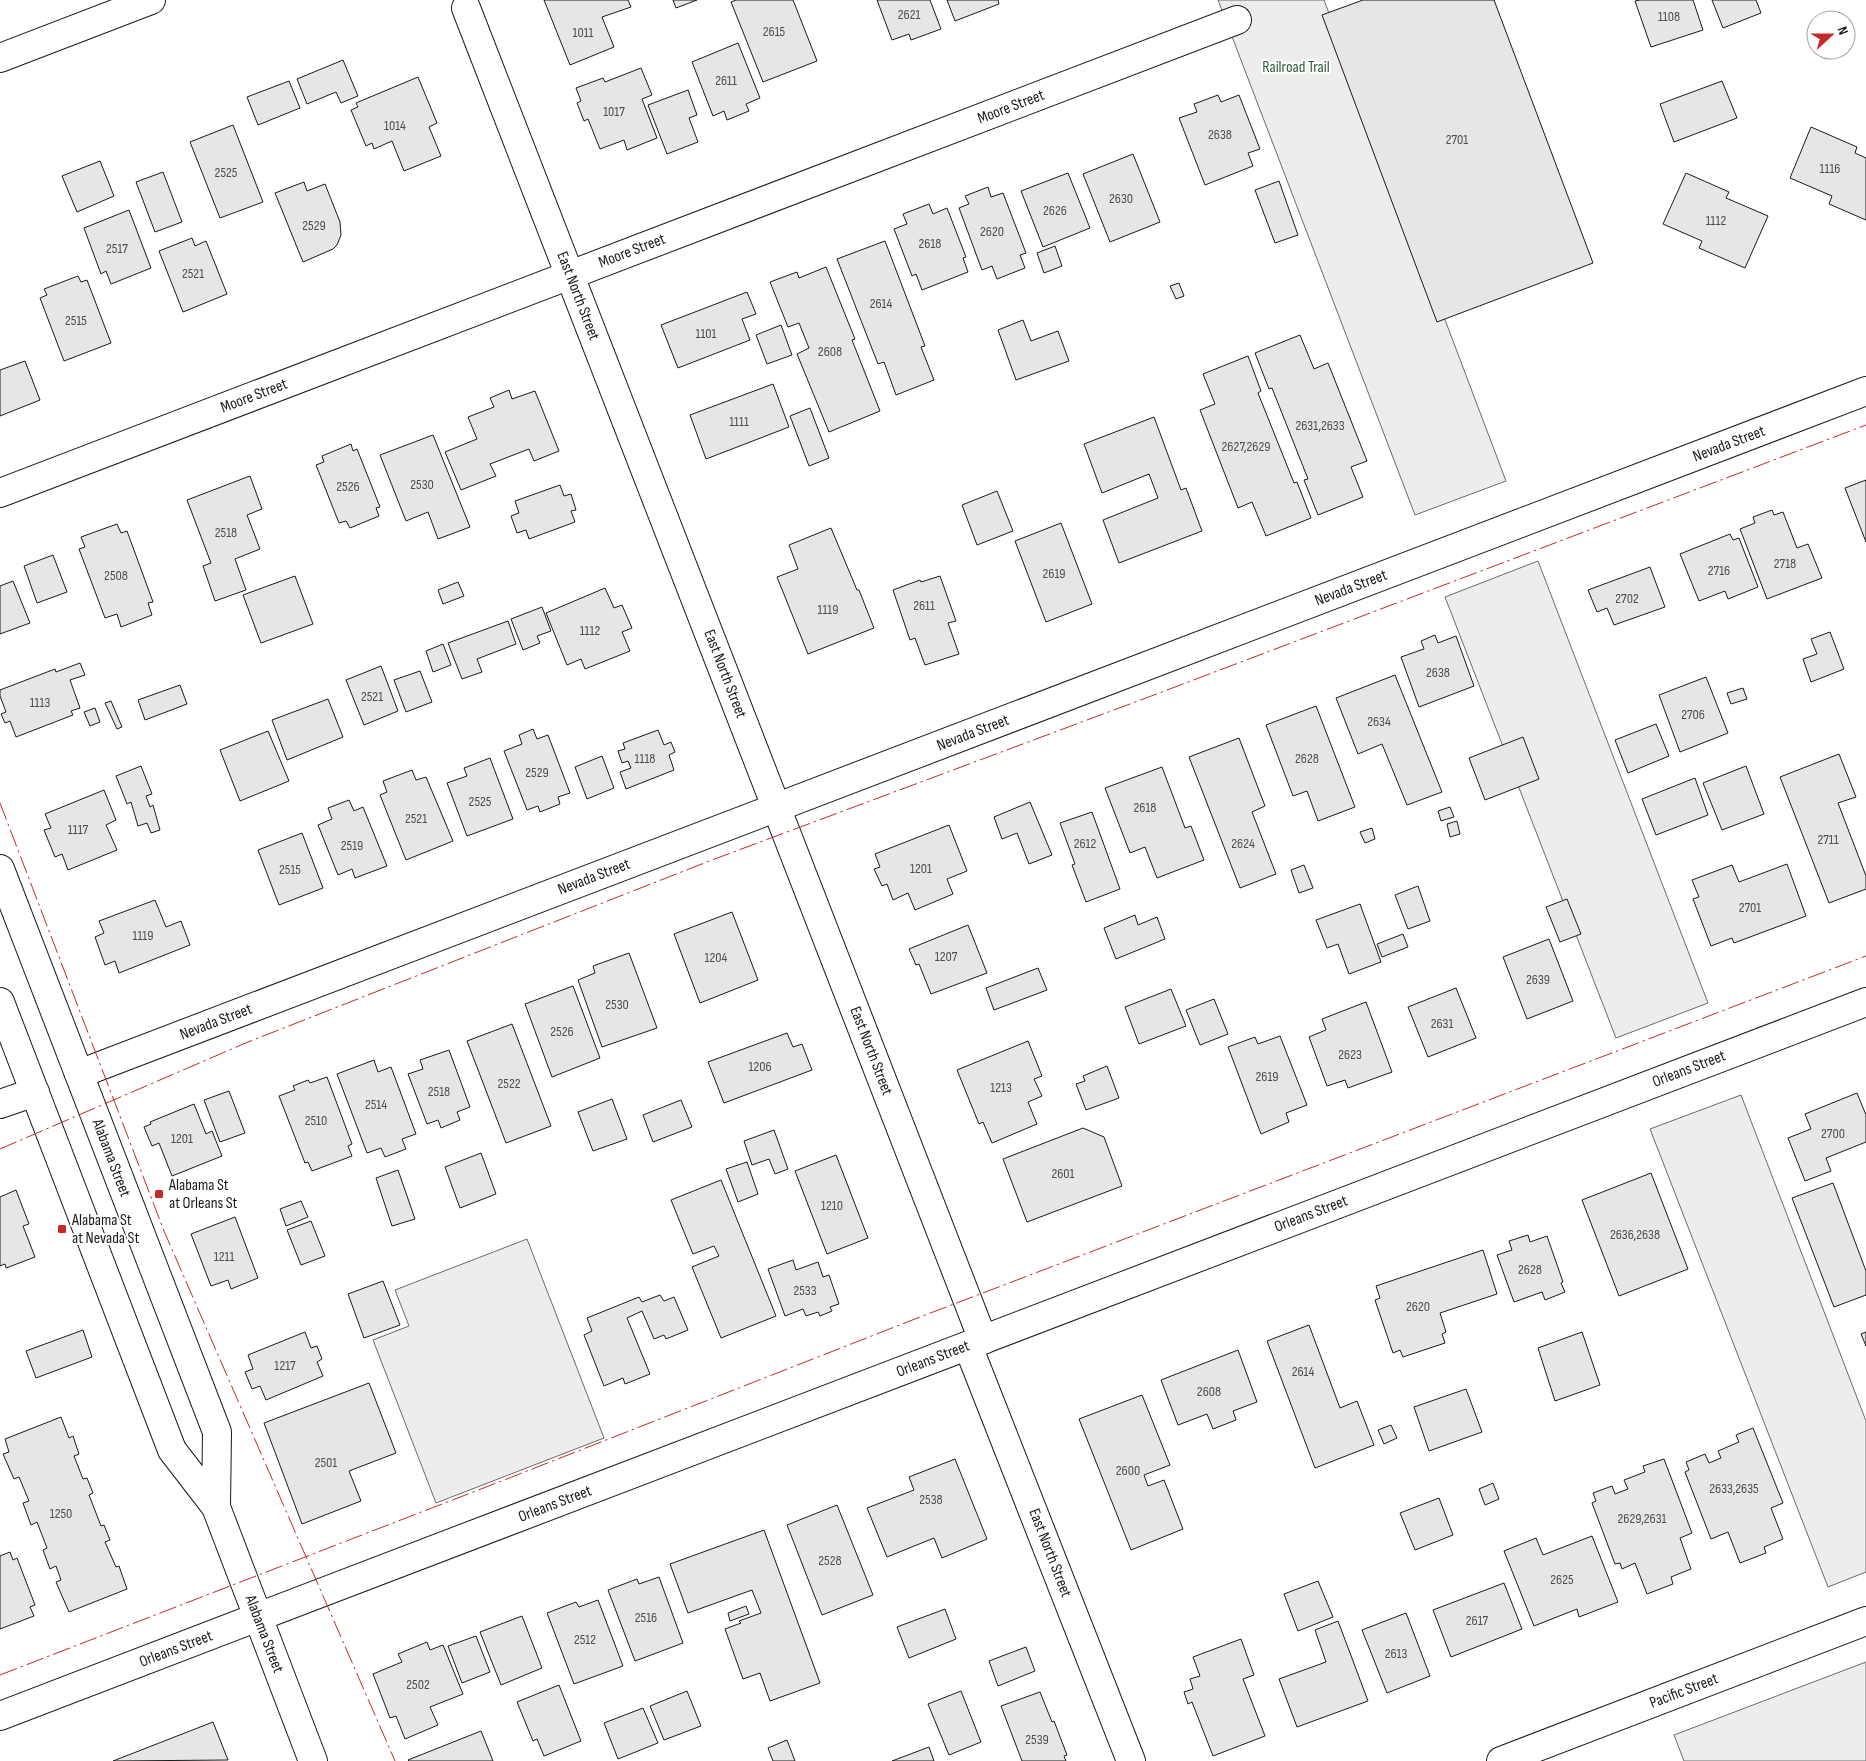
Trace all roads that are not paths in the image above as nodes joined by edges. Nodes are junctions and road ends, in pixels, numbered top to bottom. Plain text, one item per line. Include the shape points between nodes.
1 (151, 0) edge
2 (466, 8) dead end
3 (1237, 20) dead end
4 (0, 58) edge
5 (570, 275) junction
6 (1866, 391) edge
7 (0, 493) edge
8 (777, 808) junction
9 (0, 869) edge
10 (0, 1002) edge
11 (1866, 1002) edge
12 (79, 1074) junction
13 (35, 1092) junction
14 (0, 1104) edge
15 (976, 1343) junction
16 (216, 1507) junction
17 (258, 1617) junction
18 (1866, 1622) edge
19 (0, 1716) edge
20 (313, 1761) edge
21 (1131, 1761) edge
22 (1501, 1761) edge

1 - 4 main road
2 - 5 main road, East North Street
3 - 5 main road, Moore Street
5 - 7 main road, Moore Street
5 - 8 main road, East North Street
6 - 8 main road, Nevada Street
8 - 12 main road, Nevada Street
8 - 15 main road, East North Street
9 - 12 main road, Alabama Street
10 - 13 main road, Alabama Street
11 - 15 main road, Orleans Street
12 - 16 main road, Alabama Street via 217,1432
13 - 14 main road
13 - 16 main road, Alabama Street via 172,1450
15 - 17 main road, Orleans Street
15 - 21 main road, East North Street
16 - 17 main road, Alabama Street
17 - 19 main road, Orleans Street
17 - 20 main road, Alabama Street
18 - 22 main road, Pacific Street

